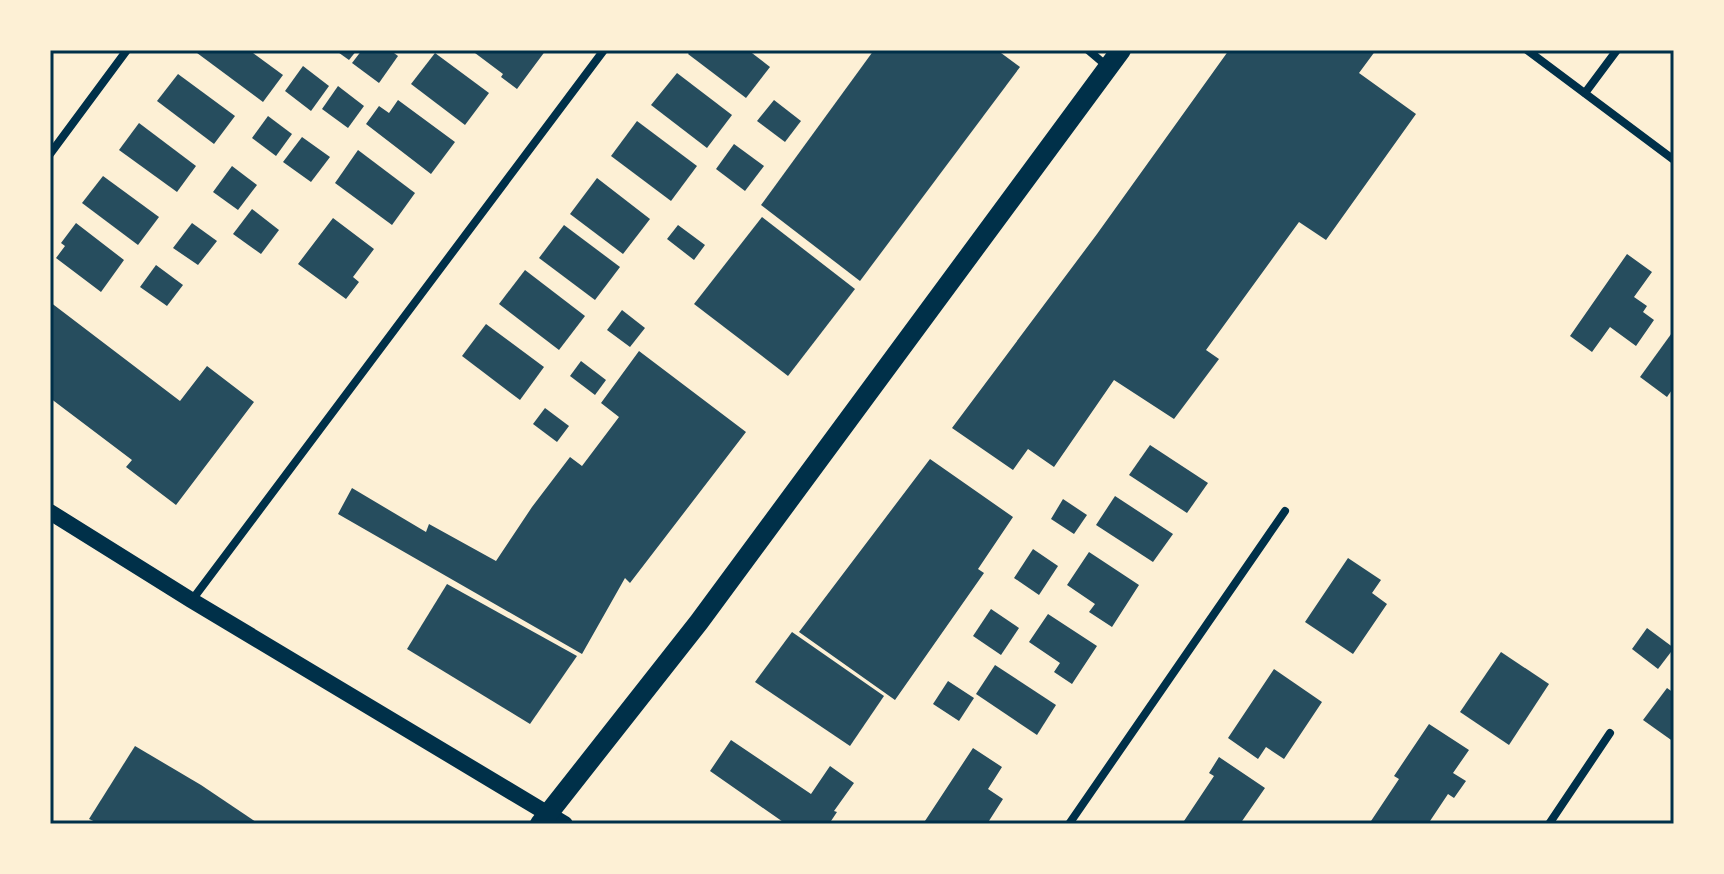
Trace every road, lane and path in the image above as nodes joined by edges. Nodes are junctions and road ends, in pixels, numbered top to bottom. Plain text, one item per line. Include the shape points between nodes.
1 (127, 50) edge
2 (604, 50) edge
3 (1088, 50) edge
4 (1121, 50) edge
5 (1527, 50) edge
6 (1617, 50) edge
7 (1108, 68) junction
8 (1585, 93) junction
9 (50, 154) edge
10 (1674, 160) edge
11 (1285, 511) dead end
12 (50, 512) edge
13 (191, 600) junction
14 (1610, 733) dead end
15 (551, 821) edge
16 (1069, 824) edge
17 (1549, 824) edge

1 - 9 street
2 - 13 street
3 - 7 street
4 - 7 main road
5 - 8 street
6 - 8 street
7 - 15 main road
8 - 10 street
11 - 16 street
12 - 13 main road
13 - 15 main road
14 - 17 street

